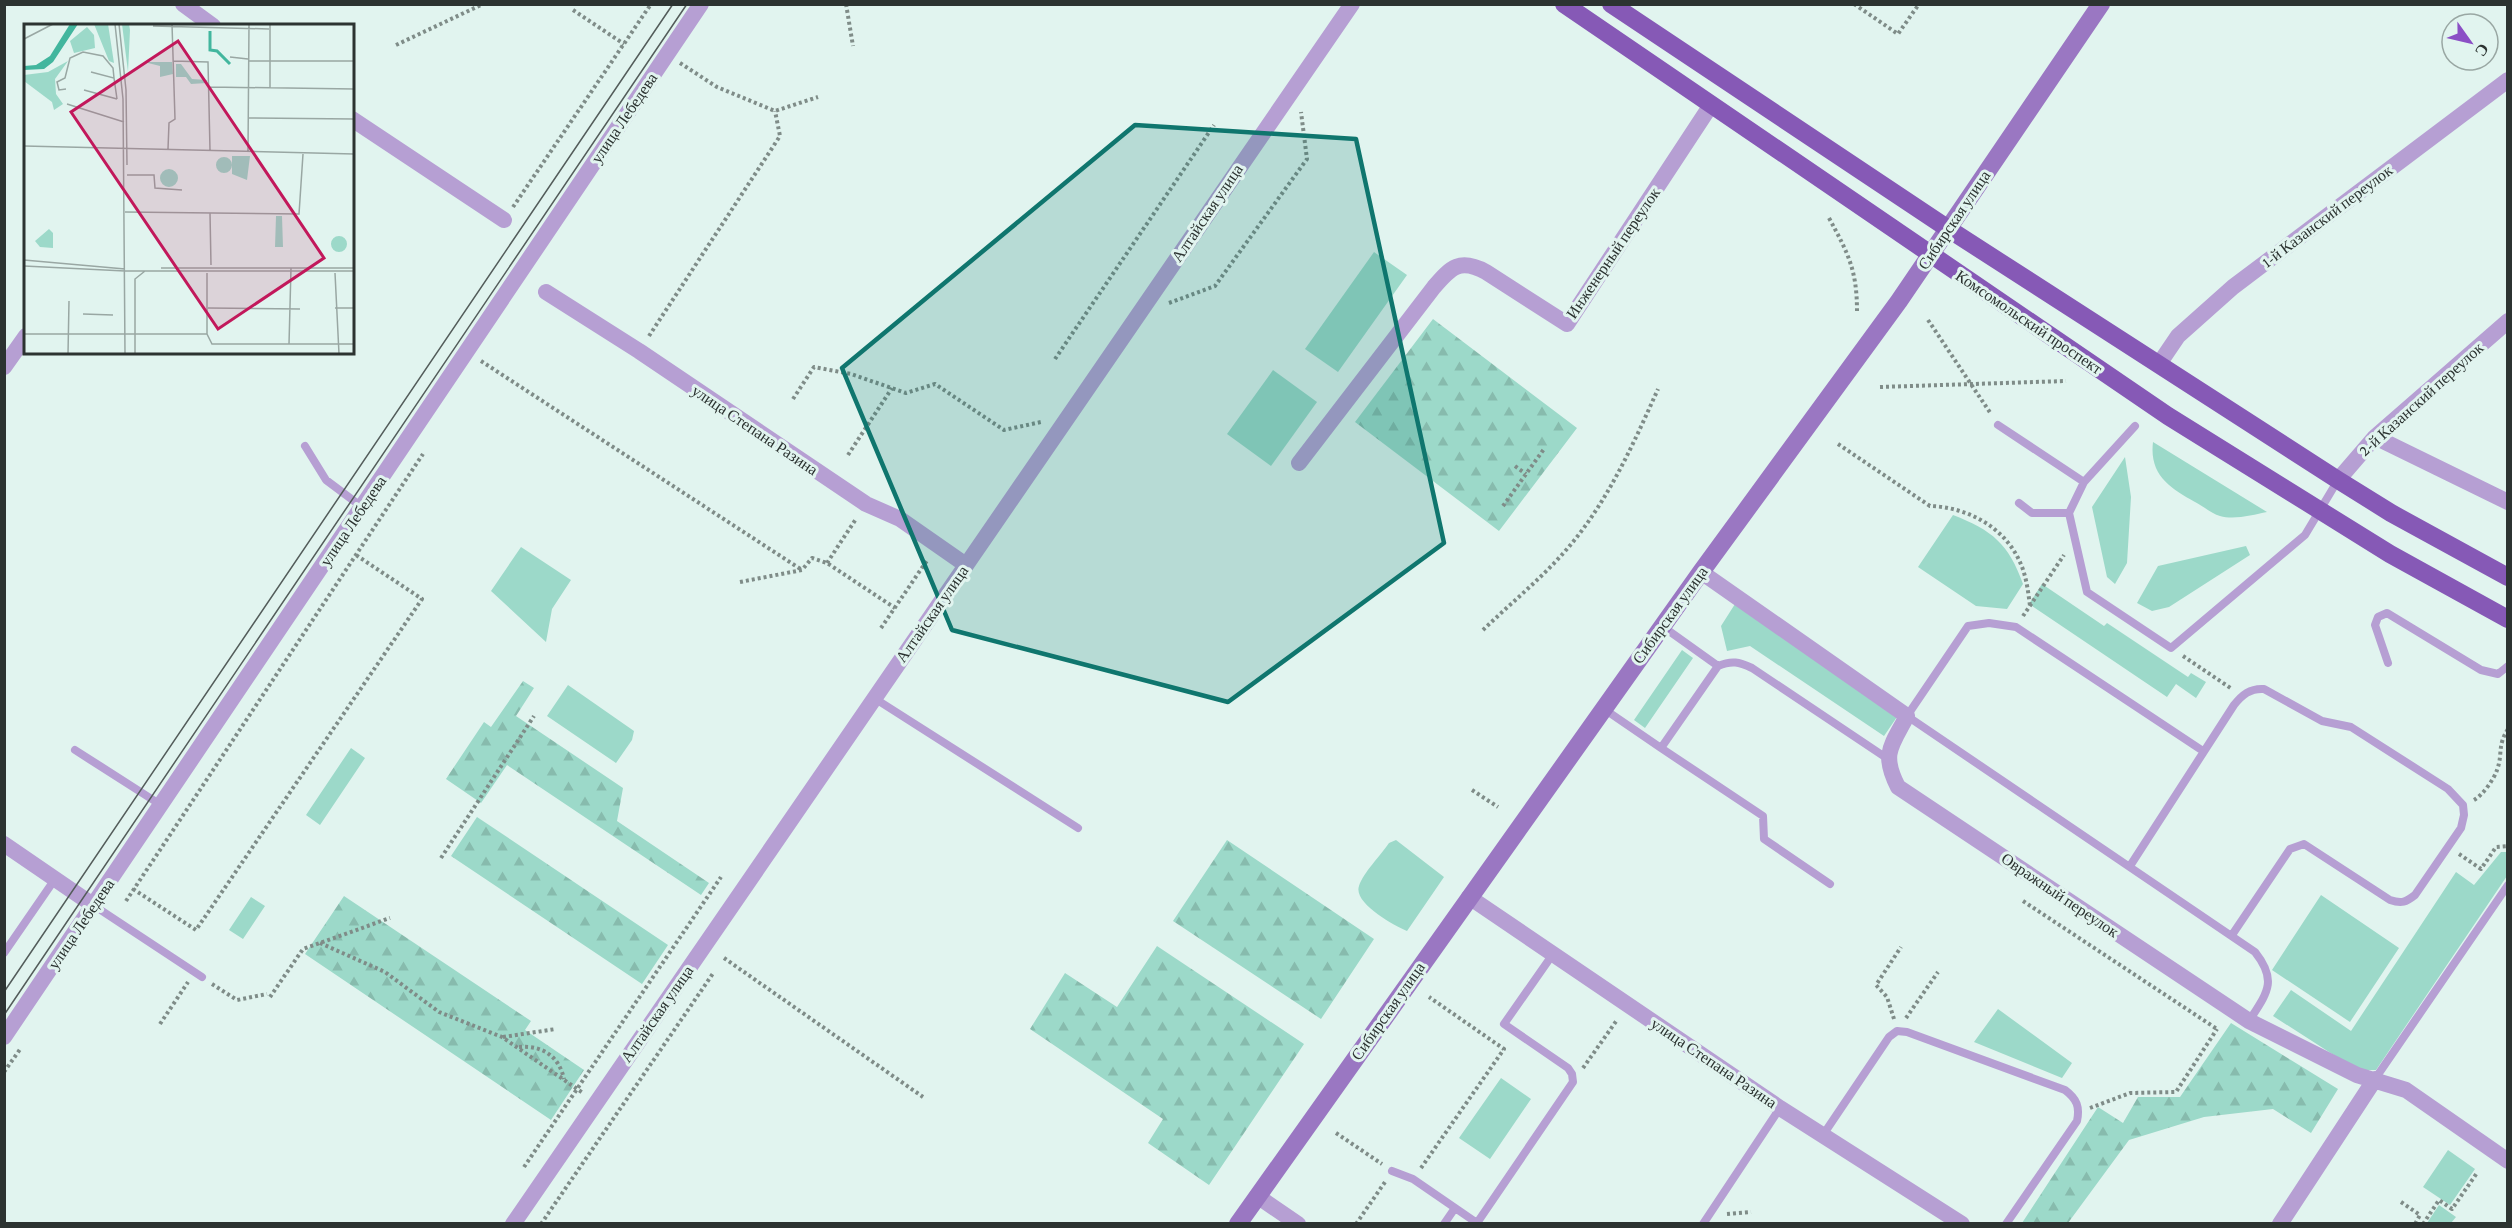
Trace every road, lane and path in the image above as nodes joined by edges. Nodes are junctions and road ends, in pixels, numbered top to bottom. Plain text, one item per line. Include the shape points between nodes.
1 (183, 4) edge
2 (483, 4) edge
3 (651, 4) edge
4 (701, 4) edge
5 (846, 4) edge
6 (1352, 4) edge
7 (1564, 4) edge
8 (1611, 4) edge
9 (1854, 4) edge
10 (1919, 4) edge
11 (2101, 4) edge
12 (573, 10) dead end
13 (210, 24) edge
14 (624, 44) junction
15 (396, 45) dead end
16 (853, 46) dead end
17 (667, 54) junction
18 (2508, 80) edge
19 (818, 97) dead end
20 (1711, 105) junction
21 (1300, 109) dead end
22 (775, 111) junction
23 (354, 120) edge
24 (1214, 125) dead end
25 (1829, 218) dead end
26 (504, 220) joint
27 (1947, 228) junction
28 (1930, 254) junction
29 (546, 292) dead end
30 (1168, 303) dead end
31 (1857, 311) dead end
32 (1928, 320) dead end
33 (2508, 321) edge
34 (24, 339) edge
35 (639, 351) junction
36 (473, 356) dead end
37 (1055, 359) dead end
38 (2158, 364) junction
39 (4, 367) edge
40 (2066, 381) dead end
41 (1971, 384) junction
42 (1880, 387) dead end
43 (891, 388) junction
44 (1658, 389) dead end
45 (794, 399) dead end
46 (1068, 417) junction
47 (1998, 425) joint
48 (2135, 426) dead end
49 (2375, 437) junction
50 (1838, 444) dead end
51 (429, 445) dead end
52 (305, 446) dead end
53 (1544, 449) dead end
54 (848, 455) dead end
55 (1299, 463) dead end
56 (1515, 466) dead end
57 (1526, 474) junction
58 (2338, 480) junction
59 (2084, 482) junction
60 (2508, 502) edge
61 (2019, 503) dead end
62 (866, 504) junction
63 (1503, 506) dead end
64 (362, 507) junction
65 (2320, 511) junction
66 (2069, 513) junction
67 (937, 545) junction
68 (356, 555) junction
69 (827, 563) junction
70 (966, 565) junction
71 (802, 570) junction
72 (1701, 572) junction
73 (2050, 576) dead end
74 (2508, 577) edge
75 (740, 582) dead end
76 (2030, 606) junction
77 (895, 608) junction
78 (2508, 619) edge
79 (1662, 626) junction
80 (2016, 627) junction
81 (881, 628) dead end
82 (1483, 630) dead end
83 (2193, 663) dead end
84 (2388, 663) dead end
85 (1718, 666) junction
86 (2507, 667) edge
87 (2242, 696) junction
88 (874, 698) junction
89 (1603, 709) junction
90 (534, 716) dead end
91 (1907, 716) junction
92 (2508, 729) edge
93 (1661, 748) junction
94 (75, 750) dead end
95 (2203, 751) junction
96 (1890, 760) junction
97 (1472, 790) dead end
98 (161, 805) junction
99 (2463, 805) junction
100 (1498, 807) dead end
101 (1078, 828) dead end
102 (4, 844) edge
103 (2508, 846) edge
104 (2449, 847) junction
105 (441, 858) dead end
106 (2130, 866) junction
107 (721, 877) dead end
108 (55, 879) junction
109 (1830, 884) dead end
110 (2508, 885) edge
111 (133, 890) junction
112 (1469, 897) junction
113 (126, 900) dead end
114 (2023, 901) dead end
115 (93, 905) junction
116 (390, 918) dead end
117 (2232, 935) junction
118 (320, 943) junction
119 (1901, 947) dead end
120 (4, 953) edge
121 (1552, 954) junction
122 (724, 958) dead end
123 (714, 972) dead end
124 (1938, 972) dead end
125 (191, 977) dead end
126 (202, 977) joint
127 (1429, 997) dead end
128 (1609, 1012) dead end
129 (2249, 1021) junction
130 (160, 1024) dead end
131 (556, 1029) dead end
132 (1897, 1031) junction
133 (4, 1037) edge
134 (502, 1037) junction
135 (518, 1048) junction
136 (2375, 1079) junction
137 (564, 1080) junction
138 (1571, 1085) junction
139 (577, 1089) junction
140 (923, 1097) dead end
141 (596, 1102) junction
142 (1780, 1108) junction
143 (2079, 1112) junction
144 (1336, 1133) dead end
145 (1823, 1135) junction
146 (2508, 1161) edge
147 (524, 1167) dead end
148 (1392, 1171) junction
149 (2477, 1173) dead end
150 (1413, 1179) junction
151 (1257, 1196) junction
152 (2401, 1202) dead end
153 (1455, 1208) junction
154 (1478, 1223) edge
155 (513, 1224) edge
156 (542, 1224) edge
157 (1238, 1224) edge
158 (1298, 1224) edge
159 (1356, 1224) edge
160 (1444, 1224) edge
161 (1703, 1224) edge
162 (1962, 1224) edge
163 (2006, 1224) edge
164 (2280, 1224) edge
165 (2415, 1224) edge
166 (2423, 1224) edge

1 - 13 street
2 - 15 path
3 - 14 path
4 - 17 street, улица Лебедева
5 - 16 path
6 - 46 street, Алтайская улица
7 - 20 main road, Комсомольский проспект
8 - 27 main road, Комсомольский проспект
9 - 10 path via 1898,34
11 - 27 main road, Сибирская улица
12 - 14 path
14 - 26 path
17 - 22 path via 717,87
17 - 64 street, улица Лебедева
18 - 38 street, 1-й Казанский переулок via 2233,287 2178,336
19 - 22 path
20 - 28 main road, Комсомольский проспект
20 - 55 street, Инженерный переулок via 1567,324 1486,272 1461,264 1434,287
21 - 30 path via 1306,159 1215,286
22 - 35 path via 780,136
23 - 26 street
24 - 37 path
25 - 31 path via 1849,255 1857,284
27 - 28 main road, Сибирская улица
27 - 38 main road, Комсомольский проспект
28 - 65 main road, Комсомольский проспект via 2158,409
28 - 72 main road, Сибирская улица
29 - 35 street, улица Степана Разина
32 - 41 path
33 - 49 street, 2-й Казанский переулок
34 - 39 street
35 - 62 street, улица Степана Разина
36 - 71 path
38 - 58 main road, Комсомольский проспект
40 - 41 path
41 - 42 path
41 - 47 path
43 - 45 path via 814,367
43 - 46 path via 906,393 935,384 1004,430
43 - 54 path
44 - 82 path via 1607,493 1567,549
46 - 70 street, Алтайская улица
47 - 59 lane
48 - 59 lane
49 - 58 street, 2-й Казанский переулок
49 - 60 street
50 - 76 path via 1930,507 1954,508 1969,514 2004,537 2020,560
51 - 68 path
52 - 64 lane via 326,480
53 - 57 path
56 - 57 path
57 - 63 path
58 - 65 lane
58 - 74 main road, Комсомольский проспект
59 - 66 lane
61 - 66 lane via 2032,513
62 - 67 street, улица Степана Разина via 900,519
62 - 69 path
64 - 98 street, улица Лебедева
65 - 66 lane via 2305,536 2171,648 2087,592
65 - 78 main road, Комсомольский проспект
67 - 70 street, улица Степана Разина
67 - 77 path
68 - 111 path
68 - 111 path via 422,599 196,930
69 - 71 path via 812,558
69 - 77 path
70 - 88 street, Алтайская улица
71 - 75 path
72 - 79 main road, Сибирская улица
72 - 91 street
73 - 76 path
76 - 80 path
77 - 81 path
79 - 85 lane
79 - 89 main road, Сибирская улица
80 - 91 lane via 1989,622 1968,626
80 - 95 lane
83 - 87 path
84 - 86 lane via 2375,626 2378,617 2387,614 2481,670 2498,674
85 - 93 lane
85 - 96 lane via 1738,661 1752,668
87 - 95 lane
87 - 99 lane via 2256,688 2264,690 2322,722 2351,727 2448,789
88 - 101 lane
88 - 141 street, Алтайская улица
89 - 93 lane
89 - 112 main road, Сибирская улица
90 - 105 path
91 - 96 street via 1890,747
91 - 106 lane
92 - 99 path via 2501,740 2497,770 2480,797
93 - 109 lane via 1763,816 1764,839
94 - 98 lane
95 - 106 lane
96 - 129 street, Овражный переулок via 1889,769 1898,787
97 - 100 path
98 - 115 street, улица Лебедева
99 - 104 lane via 2461,828
102 - 108 street
103 - 104 path via 2496,847 2481,869
104 - 117 lane via 2415,895 2399,903 2304,844 2290,849
106 - 117 lane
107 - 139 path
108 - 115 street
108 - 120 lane
110 - 136 lane
111 - 113 path
112 - 121 street, улица Степана Разина
112 - 151 main road, Сибирская улица
114 - 143 path via 2217,1029 2175,1092 2130,1093
115 - 126 lane
115 - 133 street, улица Лебедева
116 - 118 path
117 - 129 lane via 2255,952 2266,966 2270,980
118 - 126 path via 303,949 268,996 237,1000
118 - 134 path via 385,972 439,1012
119 - 132 path via 1876,985 1887,997
121 - 138 lane via 1504,1024 1568,1068 1573,1078
121 - 142 street, улица Степана Разина
122 - 140 path
123 - 156 path
124 - 132 path
125 - 130 path
127 - 150 path via 1504,1049
128 - 138 path via 1618,1019
129 - 136 street, Овражный переулок via 2357,1075
131 - 134 path
132 - 143 lane via 2065,1090 2073,1096
132 - 145 lane via 1889,1037
134 - 135 path
135 - 137 path
135 - 137 path via 532,1046 543,1050 555,1059
136 - 146 street, Овражный переулок via 2406,1090
136 - 164 street
137 - 139 path
138 - 154 lane
139 - 141 path
139 - 147 path
141 - 155 street, Алтайская улица
142 - 145 street, улица Степана Разина
142 - 161 lane
143 - 163 lane via 2072,1130
144 - 148 path
145 - 162 street, улица Степана Разина
148 - 150 lane
148 - 159 path
149 - 166 path via 2452,1209 2439,1200
150 - 153 lane
151 - 157 main road, Сибирская улица
151 - 158 street
152 - 165 path via 2420,1215
153 - 154 lane
153 - 160 lane

